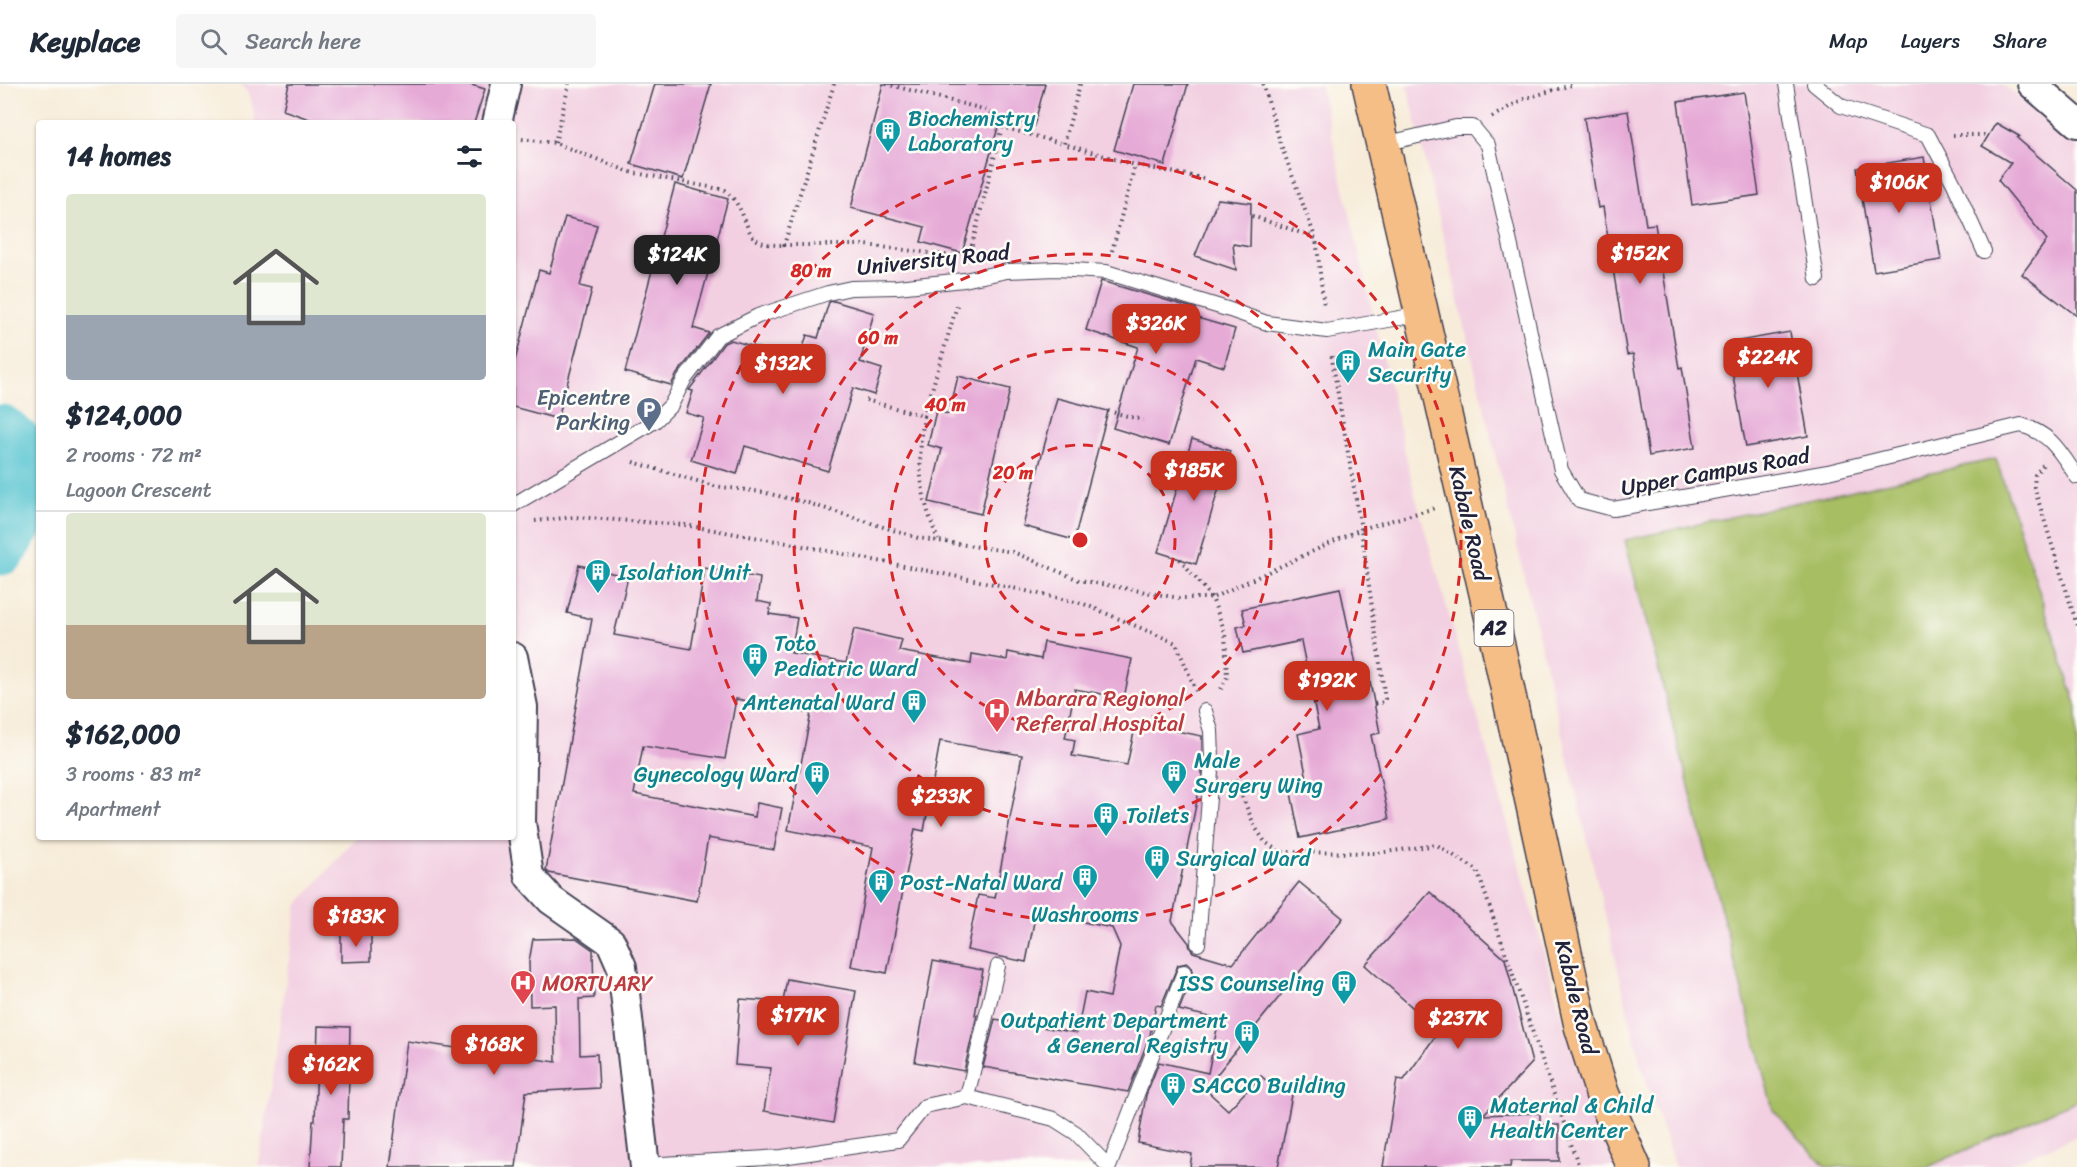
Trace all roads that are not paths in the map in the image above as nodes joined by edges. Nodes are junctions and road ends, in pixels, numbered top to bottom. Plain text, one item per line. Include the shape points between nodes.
1 (506, 84) edge
2 (1369, 84) edge
3 (1786, 84) edge
4 (1814, 84) edge
5 (2032, 84) edge
6 (498, 120) edge
7 (2077, 123) edge
8 (1384, 144) junction
9 (1984, 250) dead end
10 (1817, 279) dead end
11 (1422, 315) junction
12 (2077, 477) edge
13 (516, 504) edge
14 (516, 672) edge
15 (1205, 711) road end
16 (1198, 944) dead end
17 (998, 966) dead end
18 (1184, 972) dead end
19 (967, 1097) junction
20 (645, 1166) edge
21 (1634, 1167) edge

1 - 6 street
2 - 8 main road, Kabale Road / A2
3 - 10 lane
4 - 9 lane via 1841,106 1928,135
5 - 7 street
8 - 11 main road, Kabale Road / A2
8 - 12 lane, Upper Campus Road via 1456,127 1473,128 1488,145 1561,470 1579,500 1613,509 1828,472 2021,425 2044,434
11 - 13 lane, University Road via 1327,331 1267,323 1106,272 1056,269 1007,271 897,287 851,288 758,316 718,336 656,421
11 - 21 main road, Kabale Road / A2 via 1581,1026 1602,1093
14 - 20 street via 523,706 521,822 529,876 551,900 611,942 622,967
15 - 16 lane via 1212,758
17 - 19 lane
18 - 19 lane via 1109,1167 1076,1133 1054,1119
19 - 20 lane via 925,1106 898,1140 782,1157

